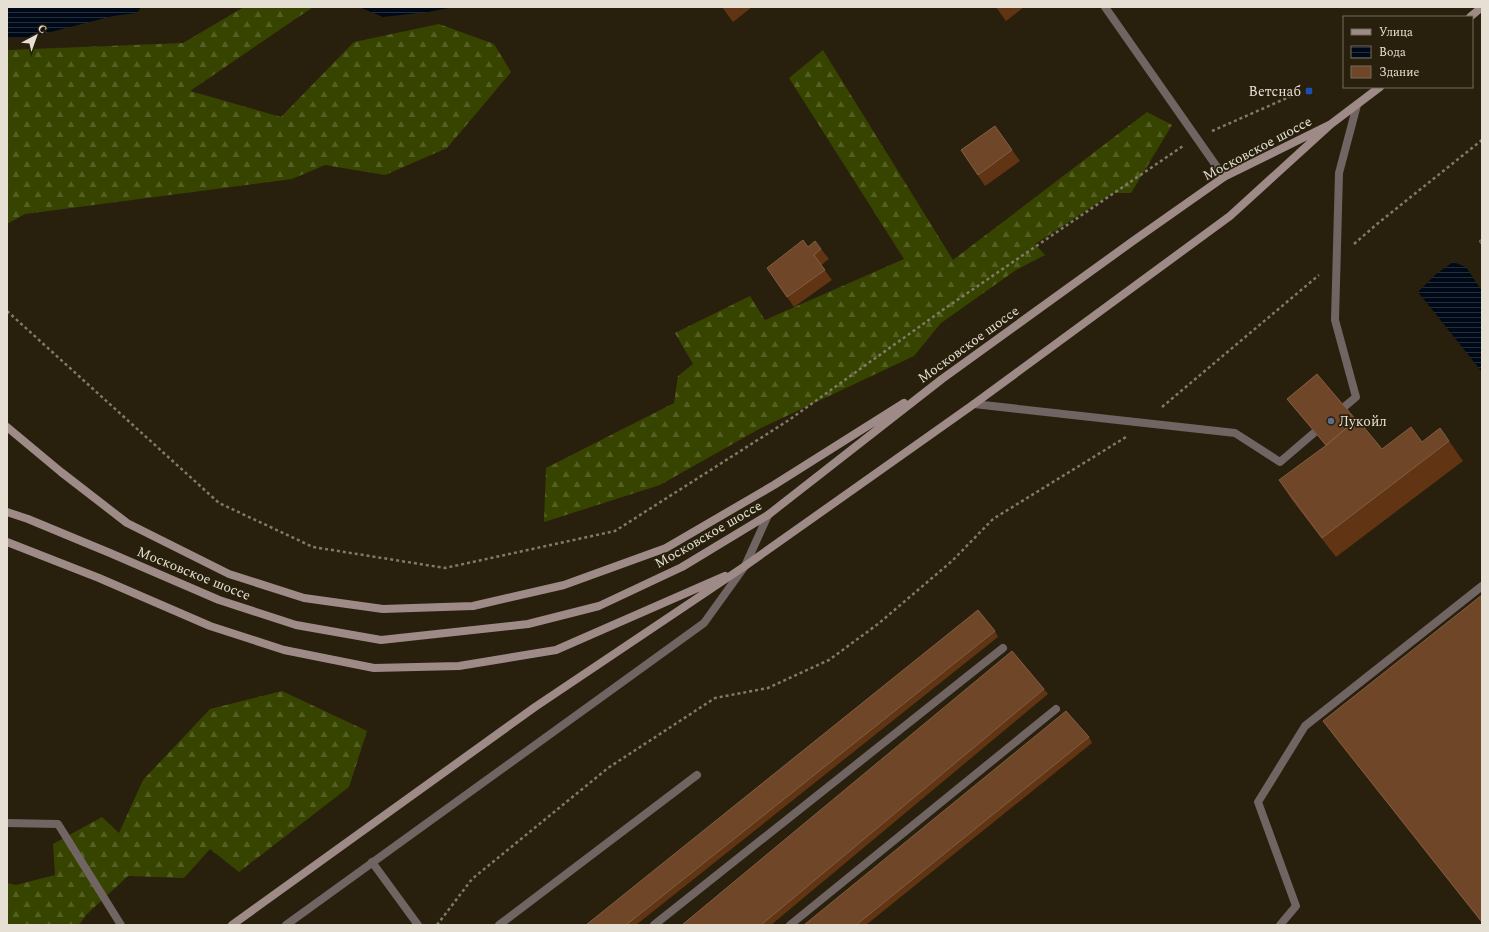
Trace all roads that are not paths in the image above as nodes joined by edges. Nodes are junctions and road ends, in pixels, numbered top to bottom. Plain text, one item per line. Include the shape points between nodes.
1 (1105, 7) edge
2 (1482, 7) edge
3 (1471, 16) edge
4 (1379, 88) edge
5 (1356, 105) junction
6 (1332, 124) junction
7 (1224, 177) junction
8 (942, 379) junction
9 (974, 404) junction
10 (7, 427) edge
11 (7, 512) edge
12 (768, 515) junction
13 (7, 542) edge
14 (745, 566) junction
15 (1482, 586) edge
16 (1003, 648) dead end
17 (1056, 709) dead end
18 (697, 775) dead end
19 (7, 823) edge
20 (372, 862) junction
21 (121, 925) edge
22 (232, 925) edge
23 (286, 925) edge
24 (418, 925) edge
25 (499, 925) edge
26 (654, 925) edge
27 (790, 925) edge
28 (1280, 925) edge

1 - 7 street
2 - 3 main road
4 - 5 main road, Московское шоссе
5 - 6 main road, Московское шоссе
5 - 9 street via 1339,174 1335,320 1356,397 1280,462 1235,433
6 - 7 main road, Московское шоссе
6 - 9 main road, Московское шоссе via 1230,216
7 - 8 main road, Московское шоссе
8 - 10 main road via 774,485 666,548 564,585 473,606 382,609 304,598 229,574 128,523
8 - 12 main road, Московское шоссе
9 - 14 main road, Московское шоссе
11 - 12 main road, Московское шоссе via 110,552 219,600 296,625 381,640 528,624 599,606 682,567
12 - 14 street
13 - 14 main road via 210,626 284,650 374,668 459,666 556,650
14 - 20 street via 704,623
14 - 22 main road via 535,707
15 - 28 street via 1305,726 1258,802 1296,906
16 - 26 street
17 - 27 street
18 - 25 street
19 - 21 street via 58,824
20 - 23 street
20 - 24 street

